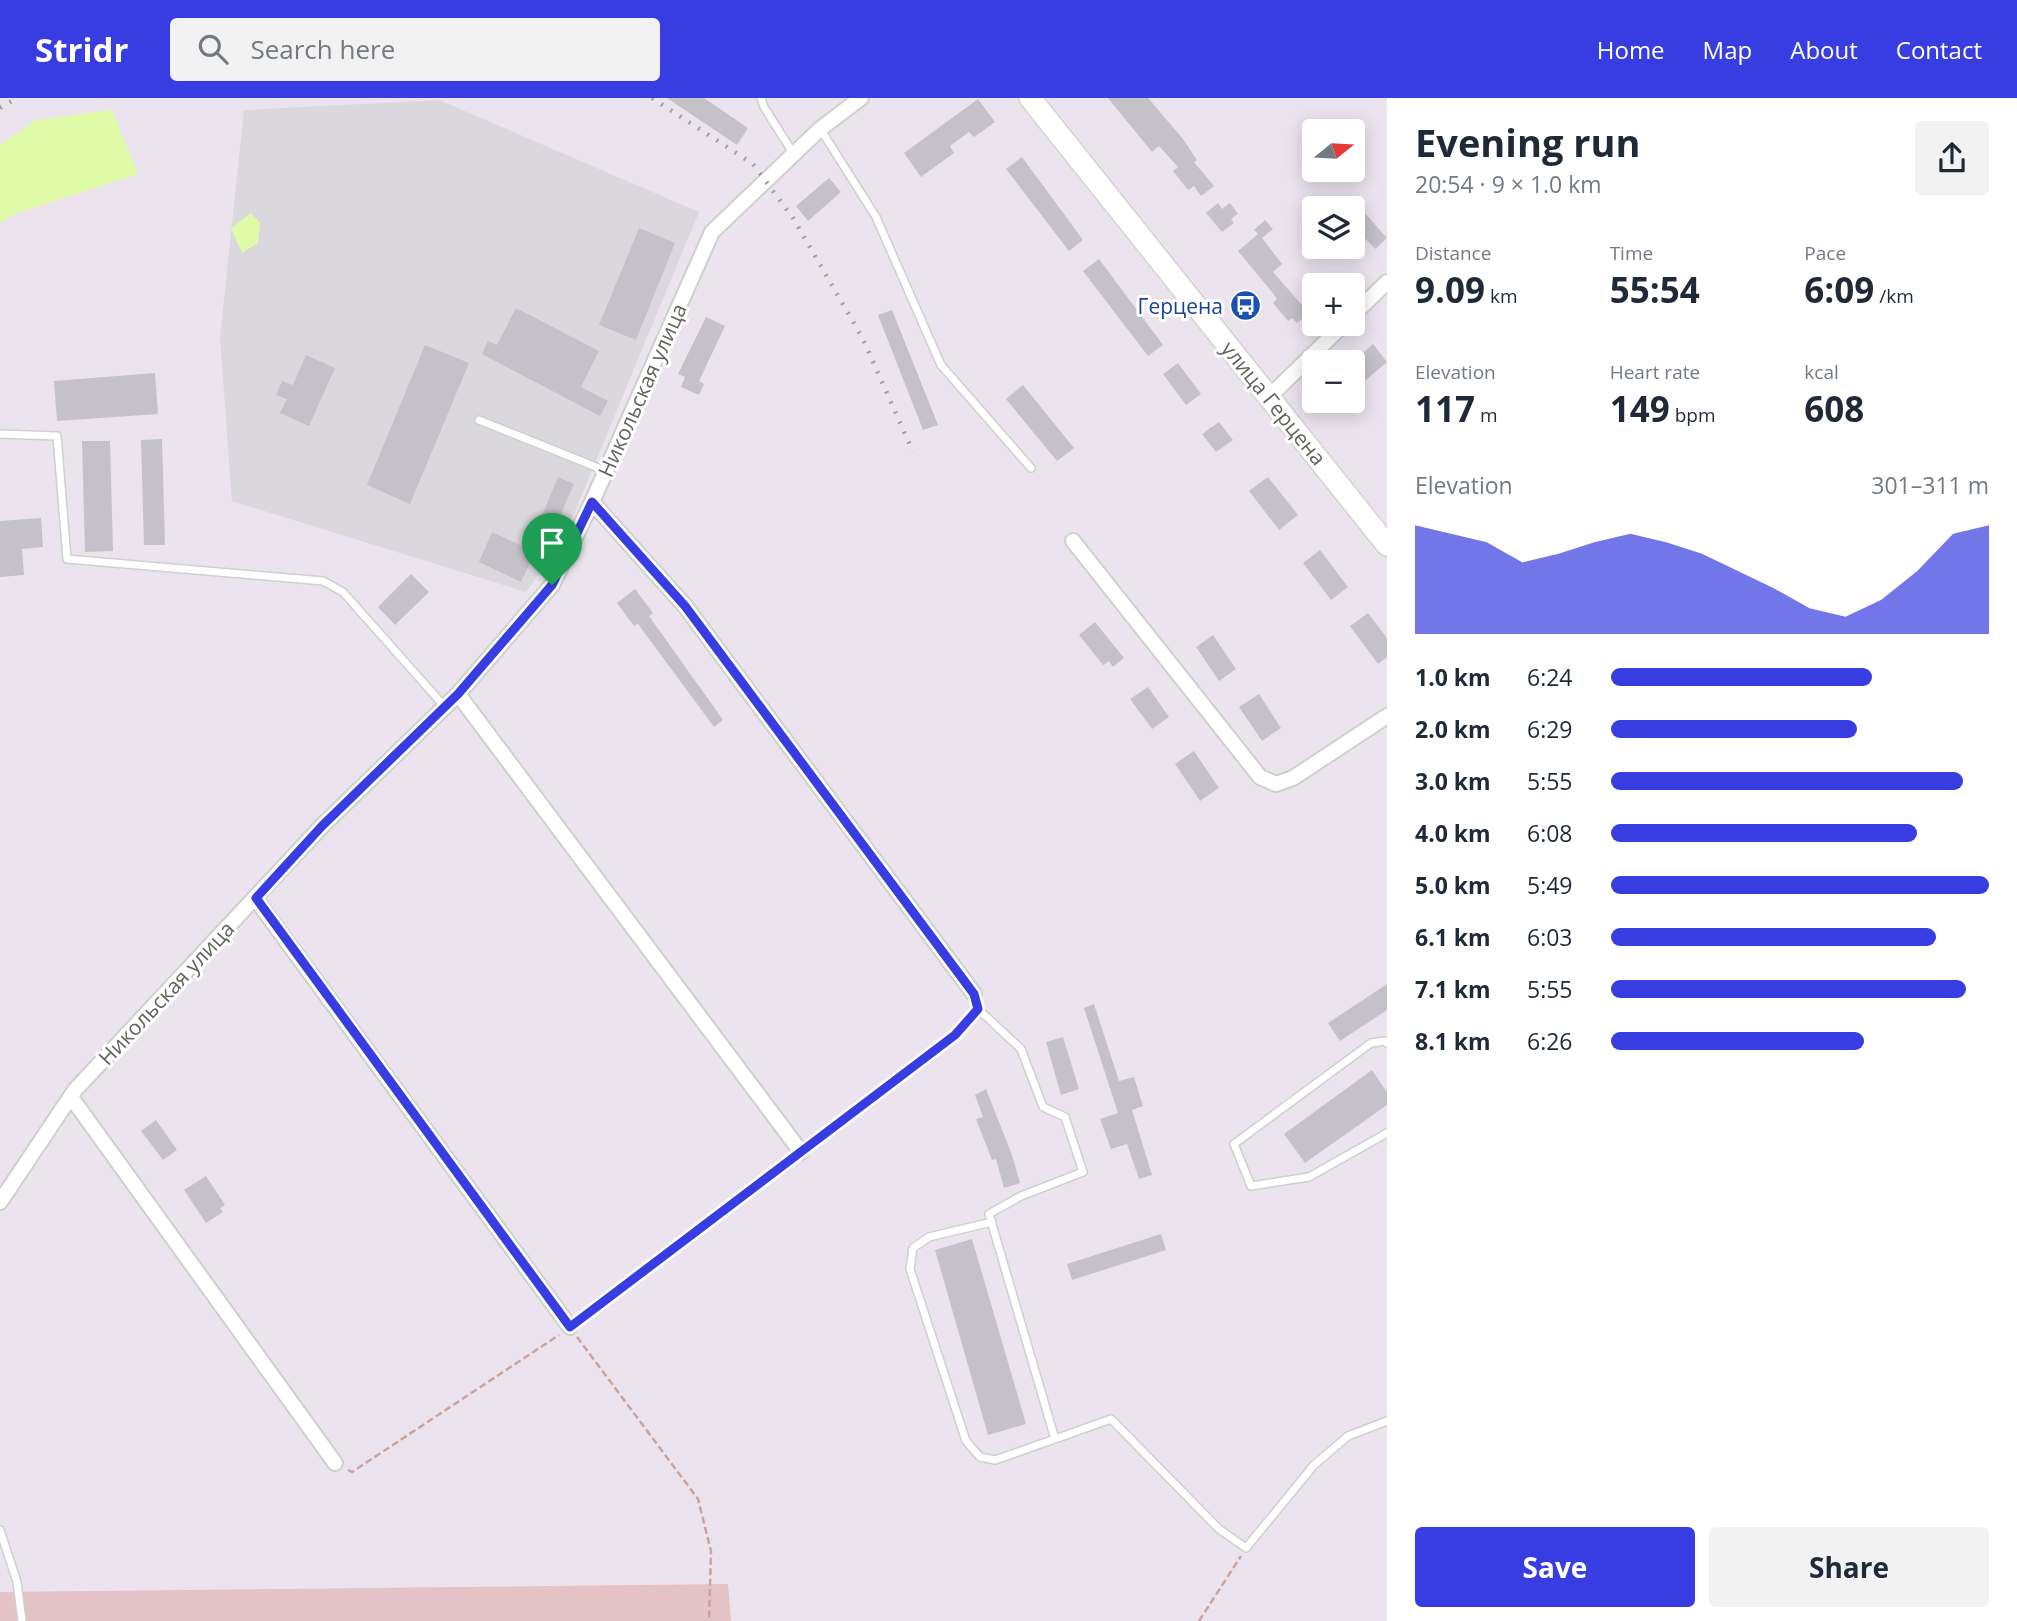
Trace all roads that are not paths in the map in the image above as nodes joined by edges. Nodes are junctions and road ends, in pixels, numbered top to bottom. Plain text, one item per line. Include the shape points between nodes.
1 (761, 98) edge
2 (861, 98) edge
3 (1030, 98) edge
4 (820, 129) junction
5 (793, 153) junction
6 (1387, 282) edge
7 (1365, 303) edge
8 (1332, 336) edge
9 (1269, 397) junction
10 (479, 420) dead end
11 (0, 434) edge
12 (1031, 468) dead end
13 (606, 471) junction
14 (592, 502) junction
15 (1073, 541) dead end
16 (1387, 545) edge
17 (458, 694) junction
18 (445, 707) junction
19 (1387, 716) edge
20 (256, 898) junction
21 (974, 994) joint
22 (1387, 1043) edge
23 (71, 1097) junction
24 (1387, 1133) edge
25 (801, 1152) road end
26 (0, 1202) edge
27 (992, 1222) junction
28 (570, 1327) road end
29 (1387, 1421) edge
30 (1055, 1439) junction
31 (335, 1463) road end
32 (0, 1530) edge
33 (22, 1621) edge

1 - 5 lane
2 - 4 street, Никольская улица
3 - 9 main road, улица Герцена
4 - 5 street, Никольская улица
4 - 12 lane via 876,217 941,365
5 - 13 street, Никольская улица via 712,232
6 - 7 street
8 - 9 street
9 - 16 main road, улица Герцена
10 - 13 lane
11 - 18 lane via 57,436 67,559 323,581 343,592
13 - 14 street, Никольская улица
14 - 17 street, Никольская улица via 552,585
14 - 21 street via 685,606
15 - 19 street via 1260,777 1276,784 1293,778
17 - 18 street, Никольская улица
17 - 25 street
18 - 20 street, Никольская улица via 322,826
20 - 23 street, Никольская улица
20 - 28 street
21 - 27 lane via 978,1009 1021,1049 1043,1107 1066,1116 1083,1172 1021,1196 989,1214
22 - 24 lane via 1371,1043 1234,1144 1251,1186 1309,1177
23 - 26 street, Никольская улица
23 - 31 street
27 - 30 lane
27 - 30 lane via 929,1237 914,1248 910,1269 966,1441 980,1457 995,1460
29 - 30 lane via 1348,1436 1314,1465 1247,1548 1219,1529 1111,1419
32 - 33 lane via 17,1582

